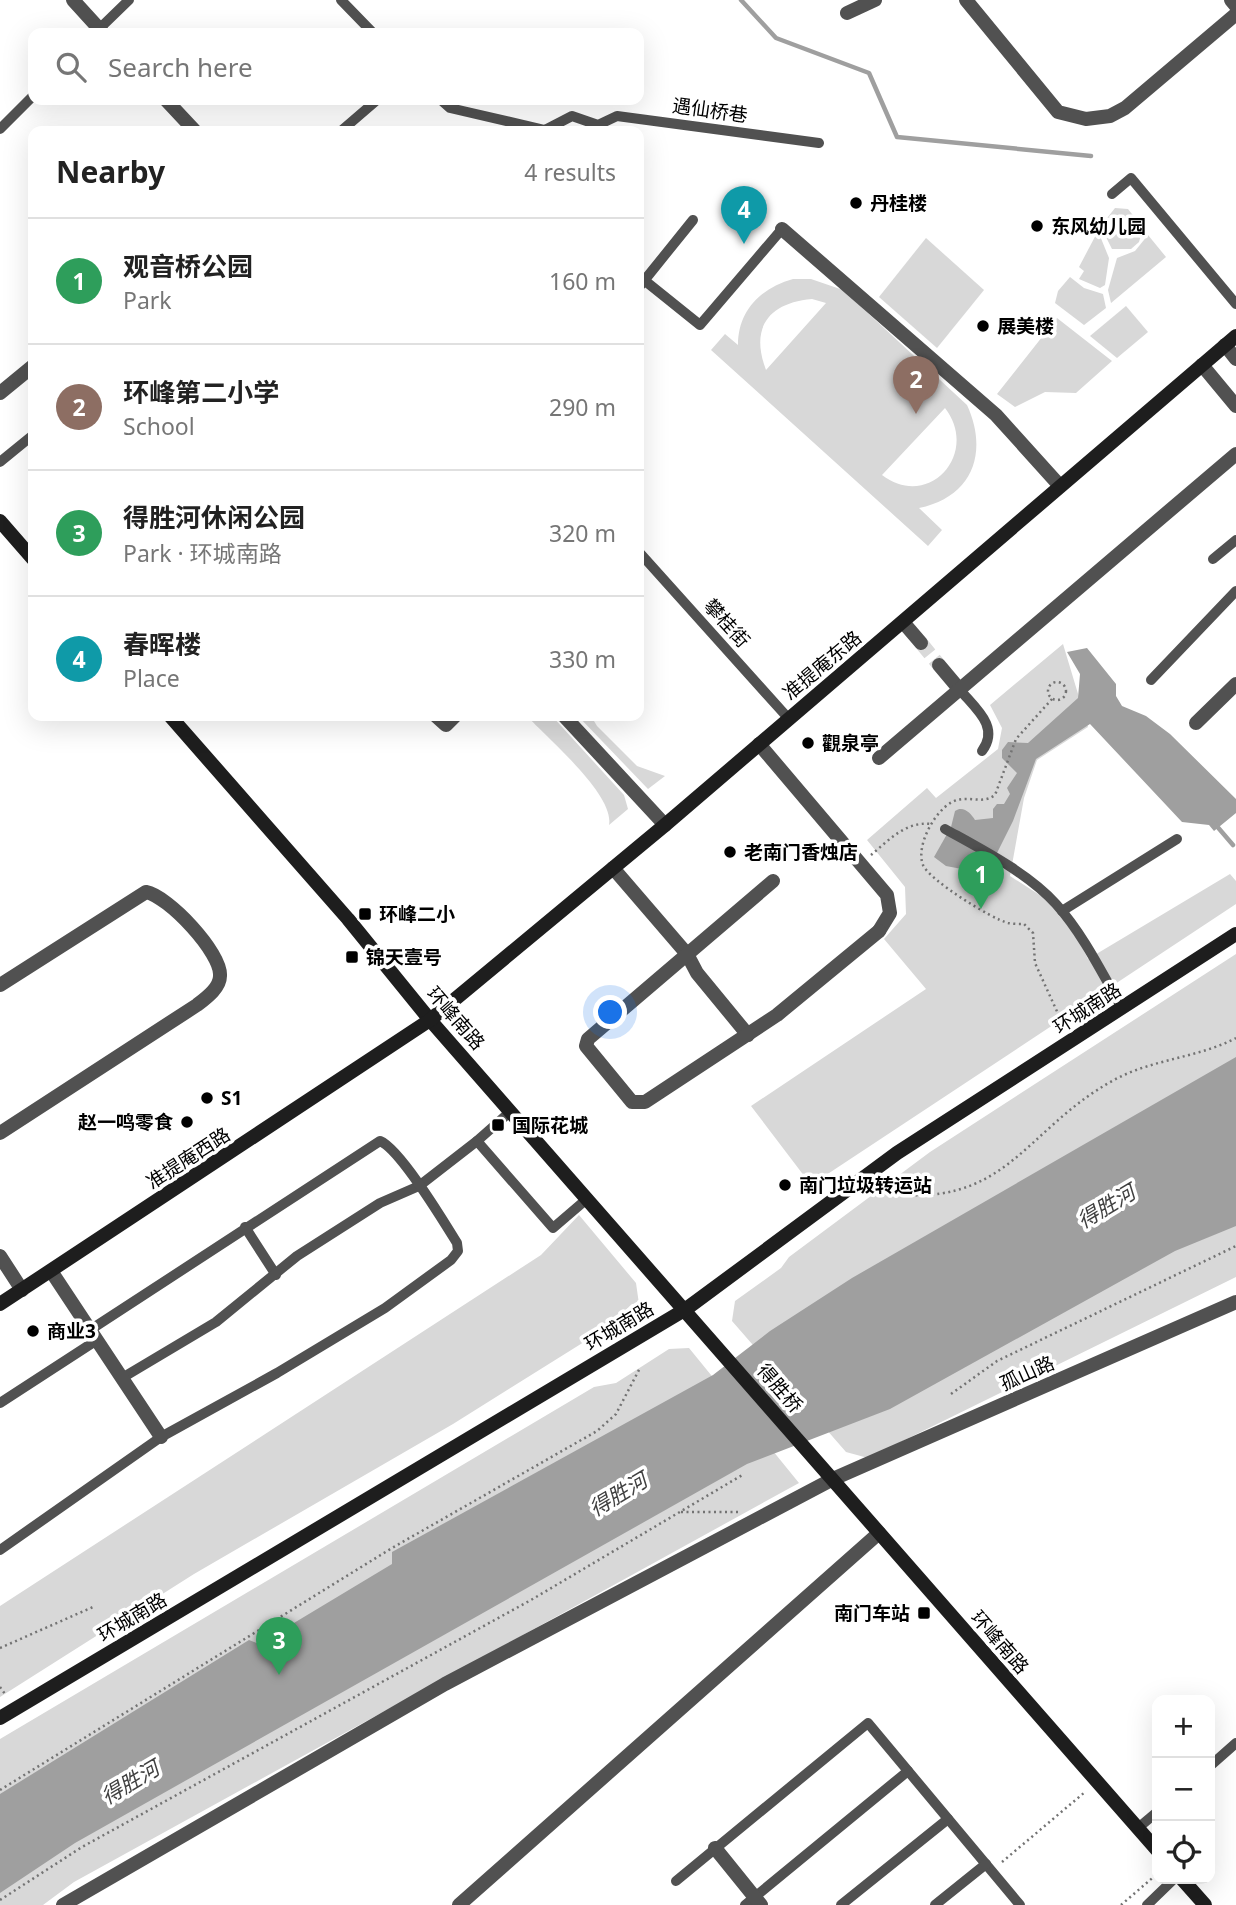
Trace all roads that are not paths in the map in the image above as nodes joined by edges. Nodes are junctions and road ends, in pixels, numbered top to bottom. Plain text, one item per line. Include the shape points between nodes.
1 (73, 0) edge
2 (129, 0) edge
3 (341, 0) edge
4 (875, 0) edge
5 (966, 0) edge
6 (1231, 0) edge
7 (1236, 6) edge
8 (847, 13) dead end
9 (1236, 14) edge
10 (96, 28) edge
11 (103, 28) edge
12 (368, 28) edge
13 (28, 101) edge
14 (171, 105) edge
15 (371, 105) edge
16 (447, 105) edge
17 (190, 126) edge
18 (347, 126) edge
19 (528, 126) edge
20 (553, 126) edge
21 (0, 129) edge
22 (819, 143) dead end
23 (1112, 194) dead end
24 (692, 220) dead end
25 (782, 229) joint
26 (644, 281) edge
27 (644, 285) edge
28 (1236, 304) edge
29 (1230, 341) edge
30 (1236, 359) edge
31 (1202, 365) junction
32 (28, 370) edge
33 (0, 393) edge
34 (1236, 406) edge
35 (28, 439) edge
36 (1236, 454) edge
37 (0, 462) edge
38 (1060, 485) junction
39 (0, 521) edge
40 (1236, 540) edge
41 (28, 553) edge
42 (644, 558) edge
43 (1213, 559) dead end
44 (1236, 592) edge
45 (903, 622) junction
46 (921, 643) tunnel mouth
47 (939, 665) tunnel mouth
48 (1151, 680) dead end
49 (1236, 684) edge
50 (960, 690) junction
51 (789, 719) junction
52 (174, 721) edge
53 (569, 721) edge
54 (1196, 723) dead end
55 (759, 744) junction
56 (982, 751) dead end
57 (879, 758) dead end
58 (665, 825) junction
59 (945, 829) road end
60 (1177, 839) dead end
61 (613, 868) junction
62 (773, 881) dead end
63 (1062, 911) junction
64 (1236, 934) edge
65 (687, 954) junction
66 (0, 985) edge
67 (1122, 1008) junction
68 (430, 1020) junction
69 (748, 1035) junction
70 (511, 1111) junction
71 (0, 1133) edge
72 (477, 1141) junction
73 (419, 1186) junction
74 (588, 1198) junction
75 (245, 1227) junction
76 (0, 1256) edge
77 (51, 1271) junction
78 (276, 1275) junction
79 (22, 1290) junction
80 (1236, 1302) edge
81 (0, 1304) edge
82 (685, 1309) junction
83 (93, 1335) junction
84 (716, 1343) joint
85 (122, 1378) junction
86 (0, 1403) edge
87 (162, 1437) junction
88 (815, 1458) joint
89 (833, 1479) junction
90 (879, 1533) junction
91 (0, 1550) edge
92 (0, 1718) edge
93 (1236, 1743) edge
94 (1215, 1762) edge
95 (908, 1771) junction
96 (1152, 1816) edge
97 (947, 1819) junction
98 (1138, 1828) junction
99 (1152, 1844) edge
100 (715, 1848) junction
101 (988, 1868) junction
102 (676, 1881) dead end
103 (1169, 1884) edge
104 (1186, 1884) edge
105 (754, 1902) edge
106 (63, 1905) edge
107 (459, 1905) edge
108 (841, 1905) edge
109 (935, 1905) edge
110 (1020, 1905) edge
111 (1147, 1905) edge
112 (1205, 1905) edge

1 - 10 street
2 - 11 lane
3 - 12 lane
4 - 8 street
5 - 9 street via 1058,112 1086,119 1111,116 1125,108
6 - 7 street
13 - 21 lane
14 - 17 street
15 - 18 lane
16 - 19 lane, 遇仙桥巷
20 - 22 lane, 遇仙桥巷 via 572,116 598,125 617,116
23 - 28 lane via 1131,178
24 - 26 lane
25 - 27 lane via 700,326
25 - 38 street via 996,415
29 - 30 street
29 - 31 main road, 准提庵东路
31 - 34 street
31 - 38 main road, 准提庵东路
32 - 33 street
35 - 37 lane
36 - 50 street
38 - 45 main road, 准提庵东路
39 - 41 main road
40 - 43 lane
42 - 51 lane, 攀桂街
44 - 48 lane
45 - 46 street
45 - 51 main road, 准提庵东路
47 - 50 street
49 - 54 street
50 - 56 lane via 989,727
50 - 57 street
51 - 55 main road, 准提庵东路
52 - 68 main road, 环峰南路
53 - 58 street
55 - 58 main road, 准提庵东路
55 - 69 street via 887,895 890,913 879,931
58 - 61 main road, 准提庵东路
59 - 63 lane via 997,859
60 - 63 lane
61 - 65 street
61 - 68 main road, 准提庵东路
62 - 65 street
63 - 67 lane
64 - 67 main road, 环城南路
65 - 69 street
65 - 69 street via 586,1046 632,1102 645,1102
66 - 71 street via 146,892 167,901 220,968 216,988 197,1005
67 - 82 main road, 环城南路 via 897,1153
68 - 70 main road, 环峰南路
68 - 77 main road, 准提庵西路
70 - 72 lane
70 - 74 main road, 环峰南路
72 - 73 lane
72 - 74 lane via 553,1228
73 - 75 lane via 389,1146 380,1141
73 - 78 lane via 331,1233
73 - 87 lane via 457,1243 458,1251 451,1260 385,1308
74 - 82 main road, 环峰南路
75 - 78 lane
75 - 83 lane
76 - 79 street
77 - 79 main road, 准提庵西路
77 - 83 street
78 - 85 lane via 216,1322
79 - 81 main road, 准提庵西路
80 - 89 street, 孤山路
82 - 84 main road, 环峰南路
82 - 92 main road, 环城南路
83 - 85 street
83 - 86 lane
84 - 88 main road, 得胜桥
85 - 87 street
87 - 91 lane
88 - 89 main road, 环峰南路
89 - 90 main road, 环峰南路
89 - 106 street, 孤山路 via 445,1684
90 - 98 main road, 环峰南路
90 - 107 street
93 - 94 lane
95 - 97 lane
95 - 100 lane via 868,1723
95 - 105 lane
96 - 98 lane
97 - 101 lane
97 - 108 lane
98 - 99 main road, 环峰南路
100 - 102 lane
100 - 105 street
101 - 109 lane
101 - 110 lane
103 - 111 lane
104 - 112 main road

